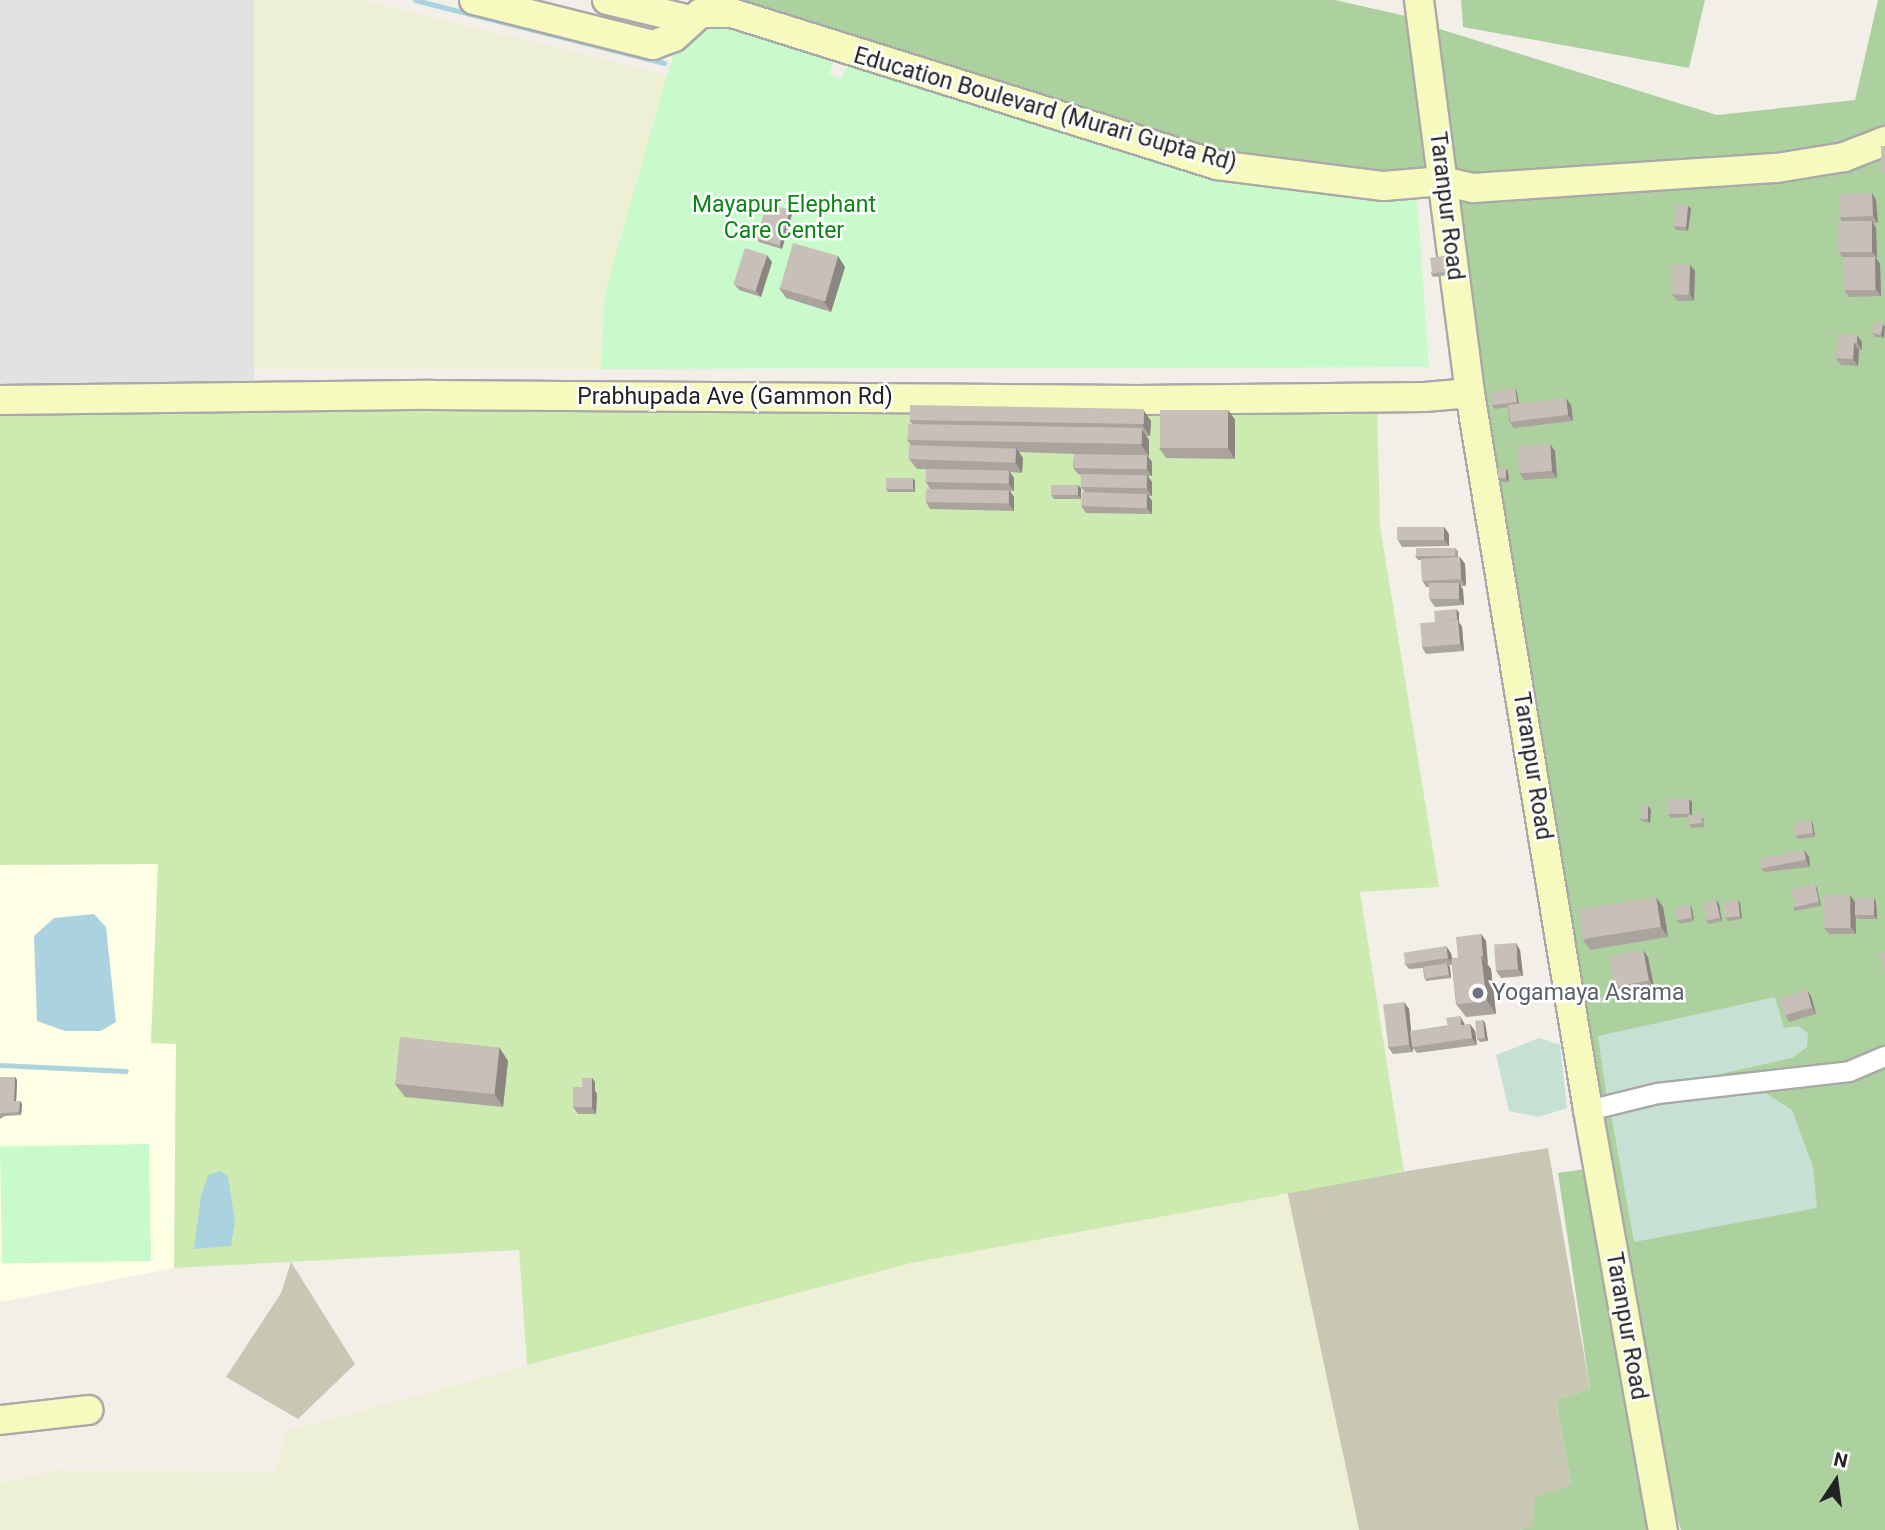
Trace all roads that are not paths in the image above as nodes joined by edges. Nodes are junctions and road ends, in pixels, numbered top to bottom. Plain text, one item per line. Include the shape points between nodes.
1 (474, 0) edge
2 (607, 0) edge
3 (1419, 0) edge
4 (690, 20) junction
5 (1885, 141) edge
6 (1442, 181) junction
7 (1470, 393) junction
8 (0, 400) edge
9 (1885, 1056) edge
10 (1588, 1110) junction
11 (88, 1410) dead end
12 (0, 1420) edge
13 (1663, 1530) edge

1 - 4 street, Education Boulevard (Murari Gupta Rd) via 653,45 674,37
2 - 4 street
3 - 6 street, Taranpur Road
4 - 6 street, Education Boulevard (Murari Gupta Rd) via 701,13 732,13 1217,165 1384,186
5 - 6 street, Education Boulevard (Murari Gupta Rd) via 1843,157 1777,168 1473,188
6 - 7 street, Taranpur Road
7 - 8 street, Prabhupada Ave (Gammon Rd) via 1137,400 445,395
7 - 10 street, Taranpur Road
9 - 10 street via 1849,1071 1682,1089
10 - 13 street, Taranpur Road
11 - 12 street

